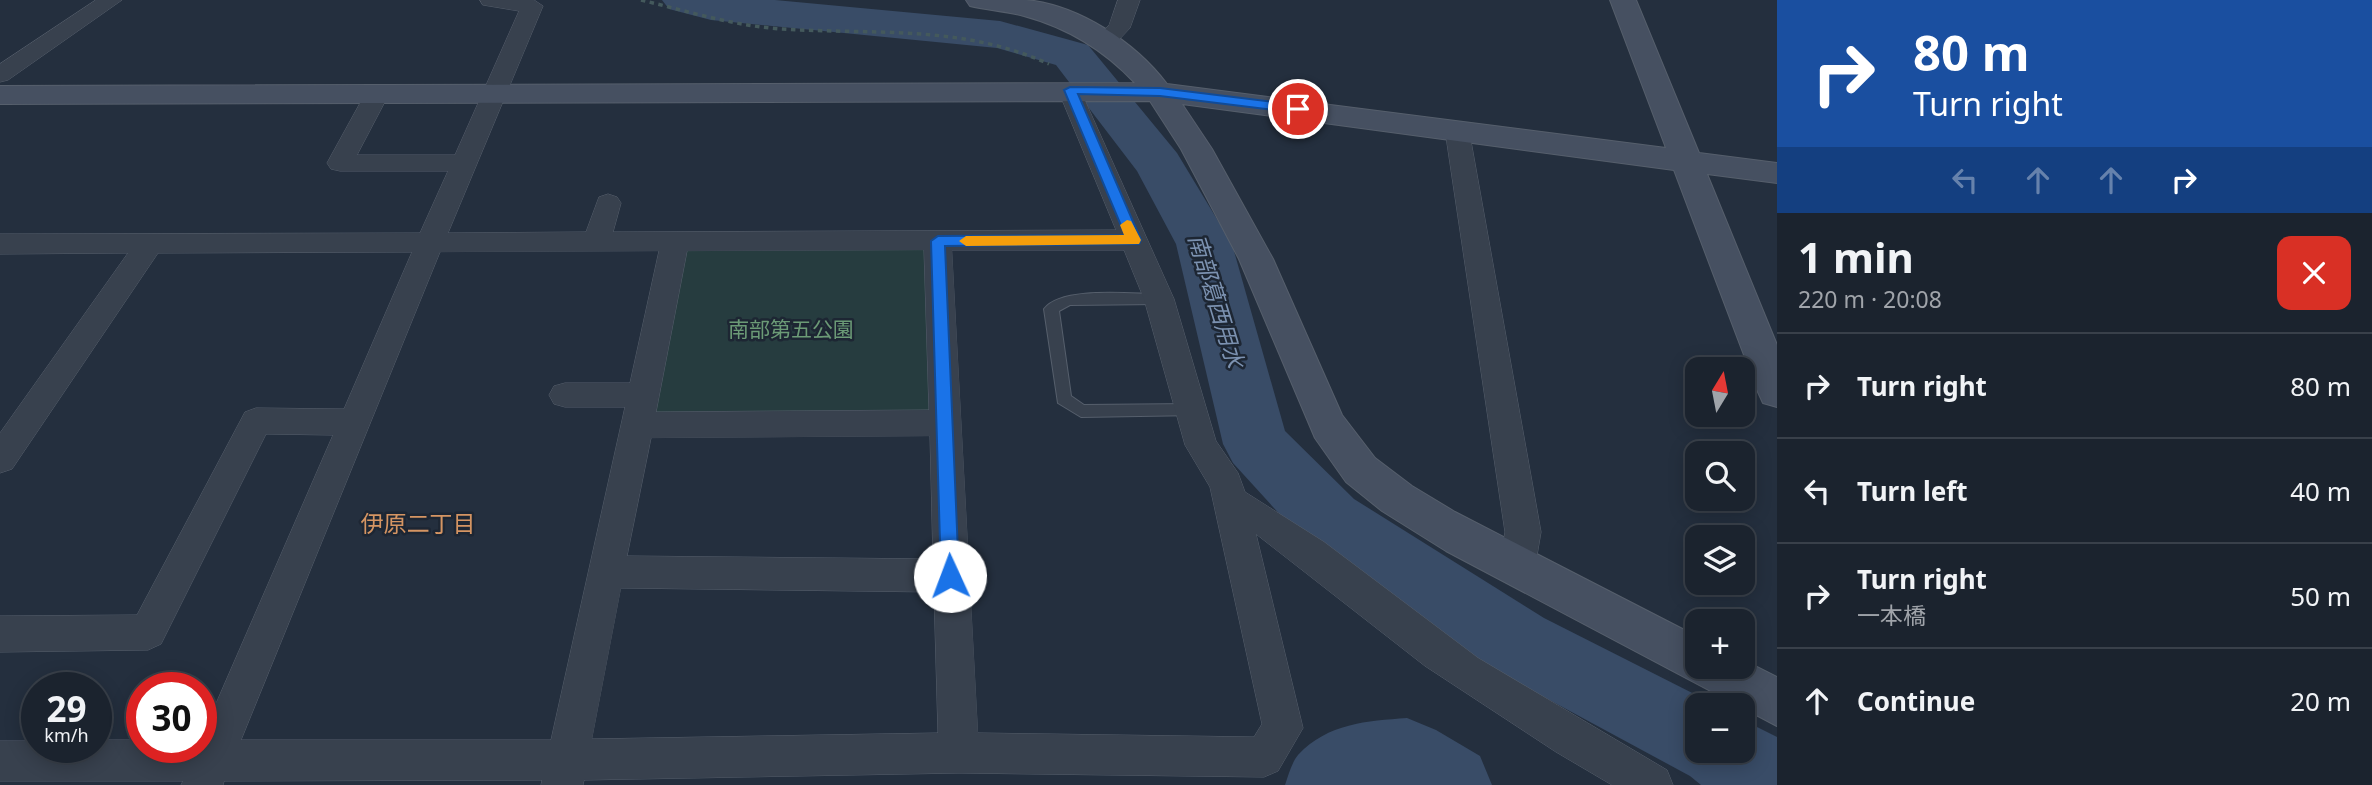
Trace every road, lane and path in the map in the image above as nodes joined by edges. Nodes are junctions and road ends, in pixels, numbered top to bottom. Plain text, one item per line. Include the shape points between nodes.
1 (111, 0) edge
2 (491, 0) edge
3 (641, 0) edge
4 (979, 0) edge
5 (1129, 0) edge
6 (1623, 0) edge
7 (534, 3) edge
8 (1105, 41) junction
9 (0, 75) edge
10 (1070, 90) junction
11 (1160, 92) junction
12 (495, 93) junction
13 (0, 94) edge
14 (377, 94) junction
15 (1457, 130) junction
16 (1686, 161) junction
17 (464, 163) junction
18 (1777, 173) edge
19 (608, 204) dead end
20 (1134, 240) junction
21 (938, 241) junction
22 (430, 242) junction
23 (597, 242) junction
24 (675, 242) junction
25 (0, 244) edge
26 (149, 245) junction
27 (1159, 299) junction
28 (1777, 393) edge
29 (565, 395) dead end
30 (641, 410) junction
31 (1192, 410) junction
32 (355, 422) junction
33 (944, 423) junction
34 (0, 459) edge
35 (1231, 501) junction
36 (1517, 567) junction
37 (607, 572) junction
38 (950, 576) junction
39 (0, 634) edge
40 (1685, 654) edge
41 (1732, 679) edge
42 (1777, 702) edge
43 (959, 753) junction
44 (0, 761) edge
45 (1250, 771) edge
46 (208, 772) edge
47 (565, 772) edge
48 (1652, 785) edge

1 - 9 street
2 - 7 street
3 - 10 path via 779,29 930,34 985,41 1031,55 1064,73
4 - 8 street via 1058,17
5 - 8 street via 1119,28
6 - 16 street
7 - 12 street
8 - 11 street via 1137,64
10 - 11 street
10 - 12 street
10 - 20 street
11 - 15 street
11 - 36 street via 1187,131 1257,259 1324,417 1348,456 1389,492 1442,527
12 - 14 street
12 - 17 street
13 - 14 street
14 - 17 street via 340,163
15 - 16 street
15 - 36 street via 1524,533
16 - 18 street
16 - 28 street
17 - 22 street
19 - 23 street
20 - 21 street
20 - 27 street
21 - 24 street
21 - 33 street
22 - 23 street
22 - 26 street
22 - 32 street
23 - 24 street
24 - 30 street
25 - 26 street
26 - 34 street
27 - 31 street
27 - 31 lane via 1068,300 1051,309 1064,399 1082,411
29 - 30 street
30 - 33 street
30 - 37 street
31 - 35 street via 1201,445 1226,483
32 - 39 street via 256,421 148,632
32 - 46 street
33 - 38 street
35 - 45 street via 1283,728
35 - 48 street via 1287,534 1436,652 1536,721
36 - 40 street
37 - 38 street
37 - 47 street
38 - 43 street
41 - 42 street
43 - 45 street
43 - 47 street
44 - 46 street
46 - 47 street

